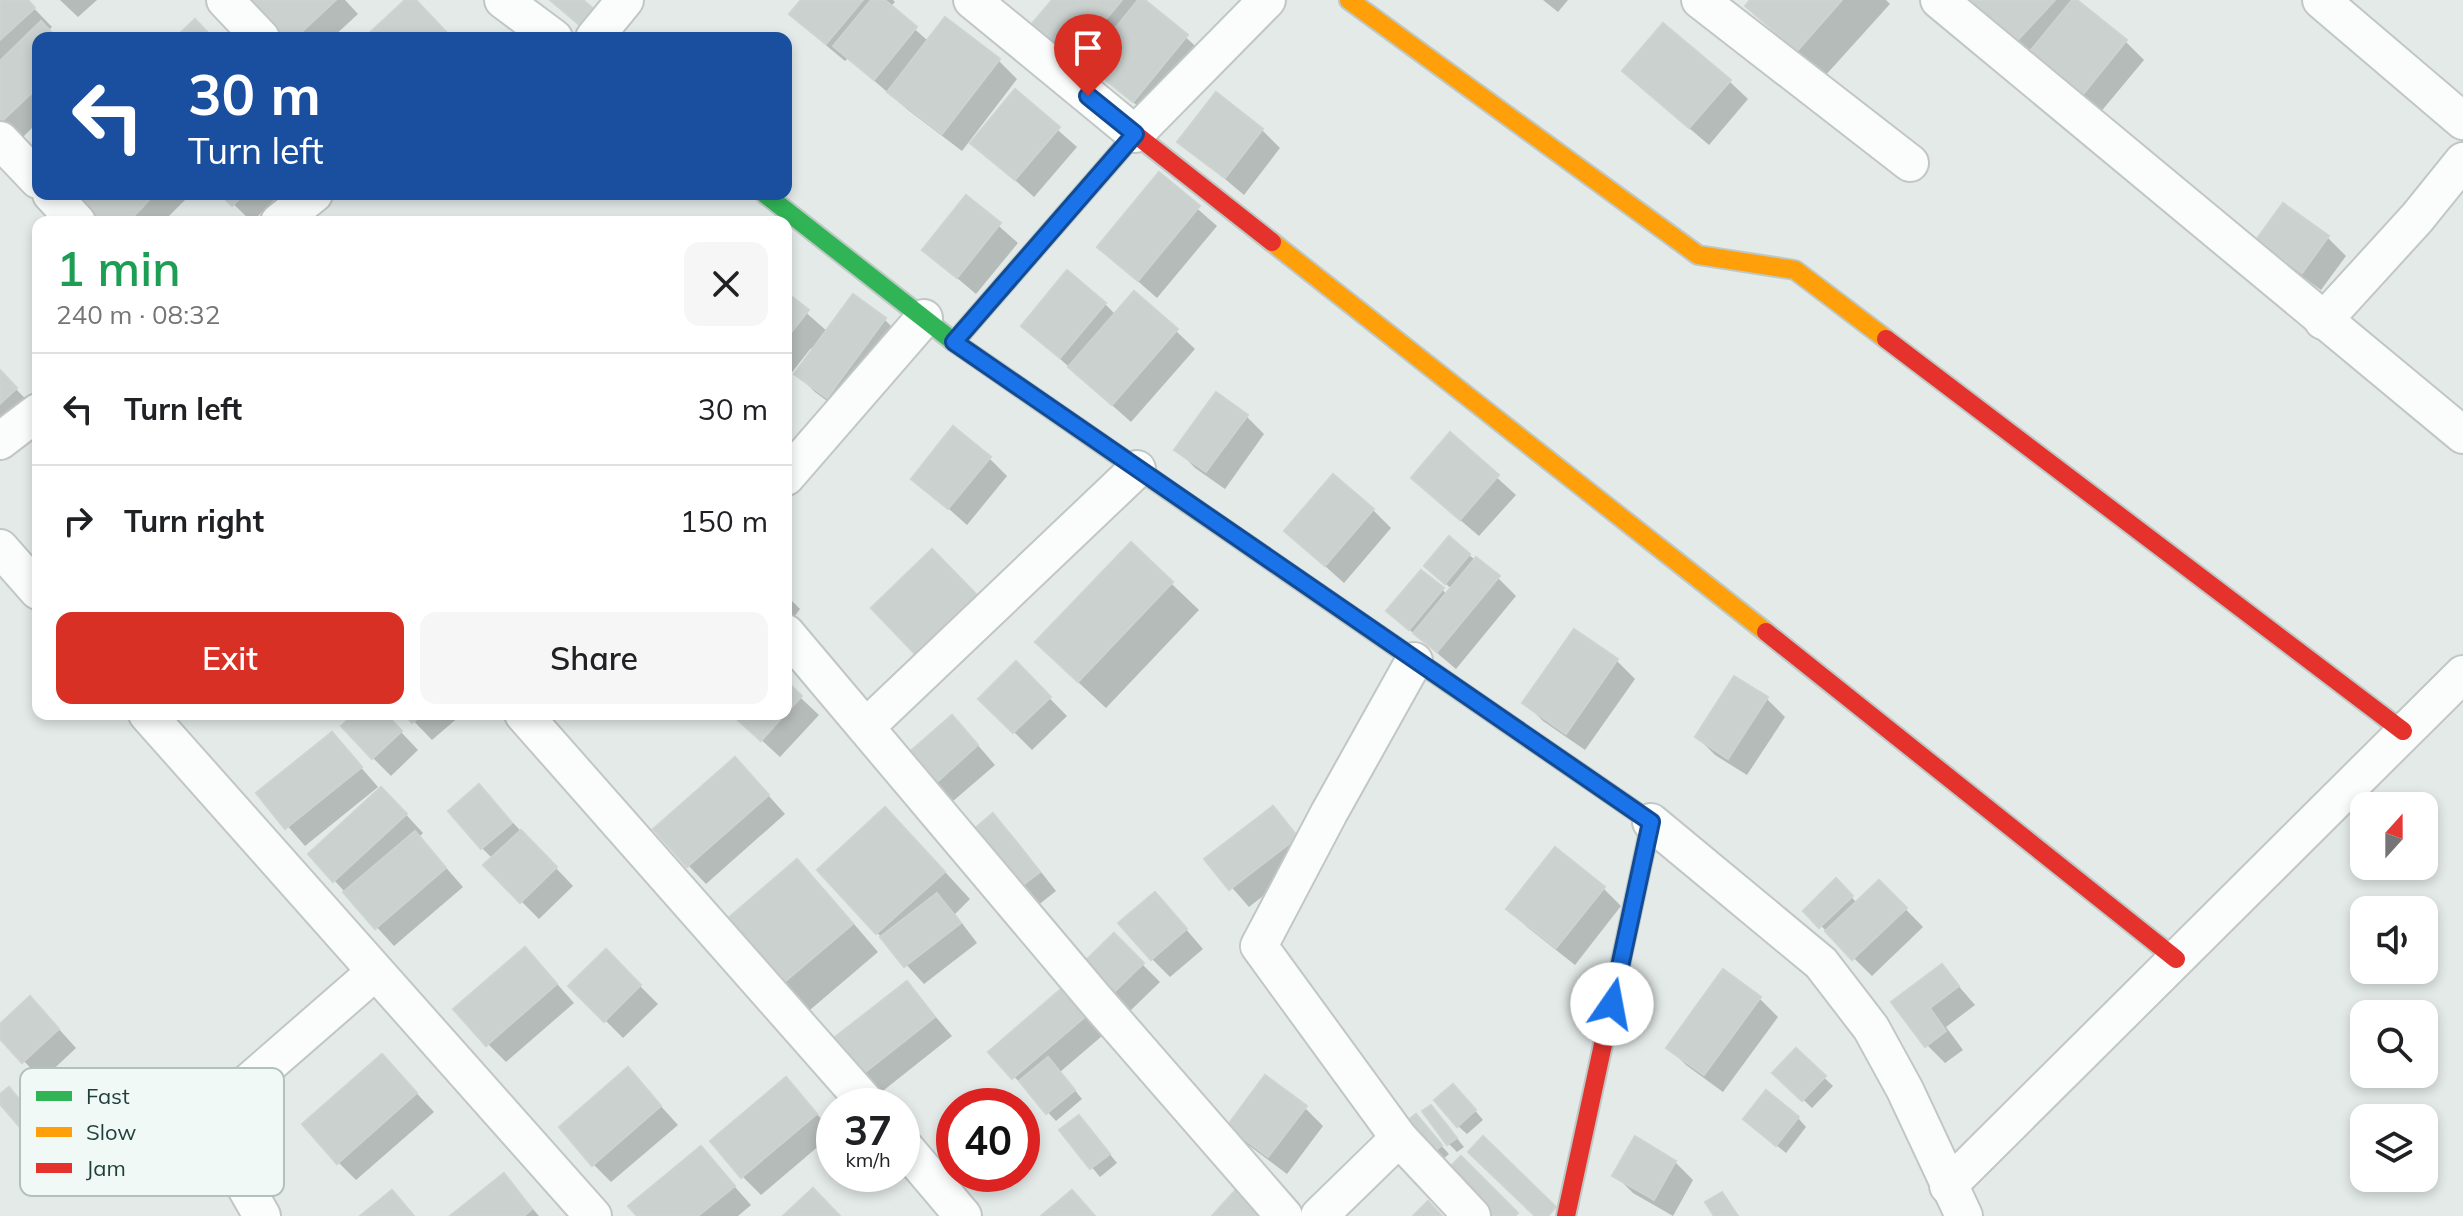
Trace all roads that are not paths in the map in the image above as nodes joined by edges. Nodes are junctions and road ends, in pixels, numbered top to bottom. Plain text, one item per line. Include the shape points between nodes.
1 (225, 0) edge
2 (503, 0) edge
3 (625, 0) edge
4 (972, 0) edge
5 (1267, 0) edge
6 (1349, 0) edge
7 (1700, 0) edge
8 (1939, 0) edge
9 (2321, 0) edge
10 (255, 32) edge
11 (546, 32) edge
12 (599, 32) edge
13 (2463, 121) edge
14 (1135, 134) junction
15 (0, 140) edge
16 (2463, 161) edge
17 (1910, 163) dead end
18 (32, 174) edge
19 (57, 200) edge
20 (306, 200) edge
21 (773, 200) edge
22 (71, 216) edge
23 (286, 216) edge
24 (924, 318) junction
25 (2323, 321) junction
26 (954, 342) junction
27 (32, 417) edge
28 (2463, 435) edge
29 (0, 441) edge
30 (1137, 469) junction
31 (792, 470) edge
32 (0, 548) edge
33 (32, 584) edge
34 (792, 640) edge
35 (1414, 661) junction
36 (2463, 674) edge
37 (152, 720) edge
38 (528, 720) edge
39 (866, 727) junction
40 (2403, 731) junction
41 (1651, 822) junction
42 (2176, 959) junction
43 (375, 972) junction
44 (265, 1068) edge
45 (853, 1088) edge
46 (1399, 1138) junction
47 (920, 1165) edge
48 (251, 1196) edge
49 (1956, 1201) edge
50 (262, 1216) edge
51 (593, 1216) edge
52 (963, 1216) edge
53 (1284, 1216) edge
54 (1319, 1216) edge
55 (1472, 1216) edge
56 (1566, 1216) edge

1 - 10 street
2 - 11 street
3 - 12 street
4 - 14 street
5 - 14 street
6 - 40 street via 1698,255 1795,270
7 - 17 street
8 - 25 street
9 - 13 street
14 - 26 street
14 - 42 street
15 - 18 street
16 - 25 street
19 - 22 street
20 - 23 street
21 - 24 street
24 - 26 street
24 - 31 street
25 - 28 street
26 - 30 street
27 - 29 street
30 - 35 street
30 - 39 street
32 - 33 street
34 - 39 street
35 - 41 street
35 - 46 street via 1259,946
36 - 40 street
37 - 43 street
38 - 45 street
39 - 53 street
40 - 42 street
41 - 49 street via 1821,963 1871,1028
41 - 56 street
42 - 49 street
43 - 44 street
43 - 51 street
46 - 54 street
46 - 55 street
47 - 52 street
48 - 50 street

